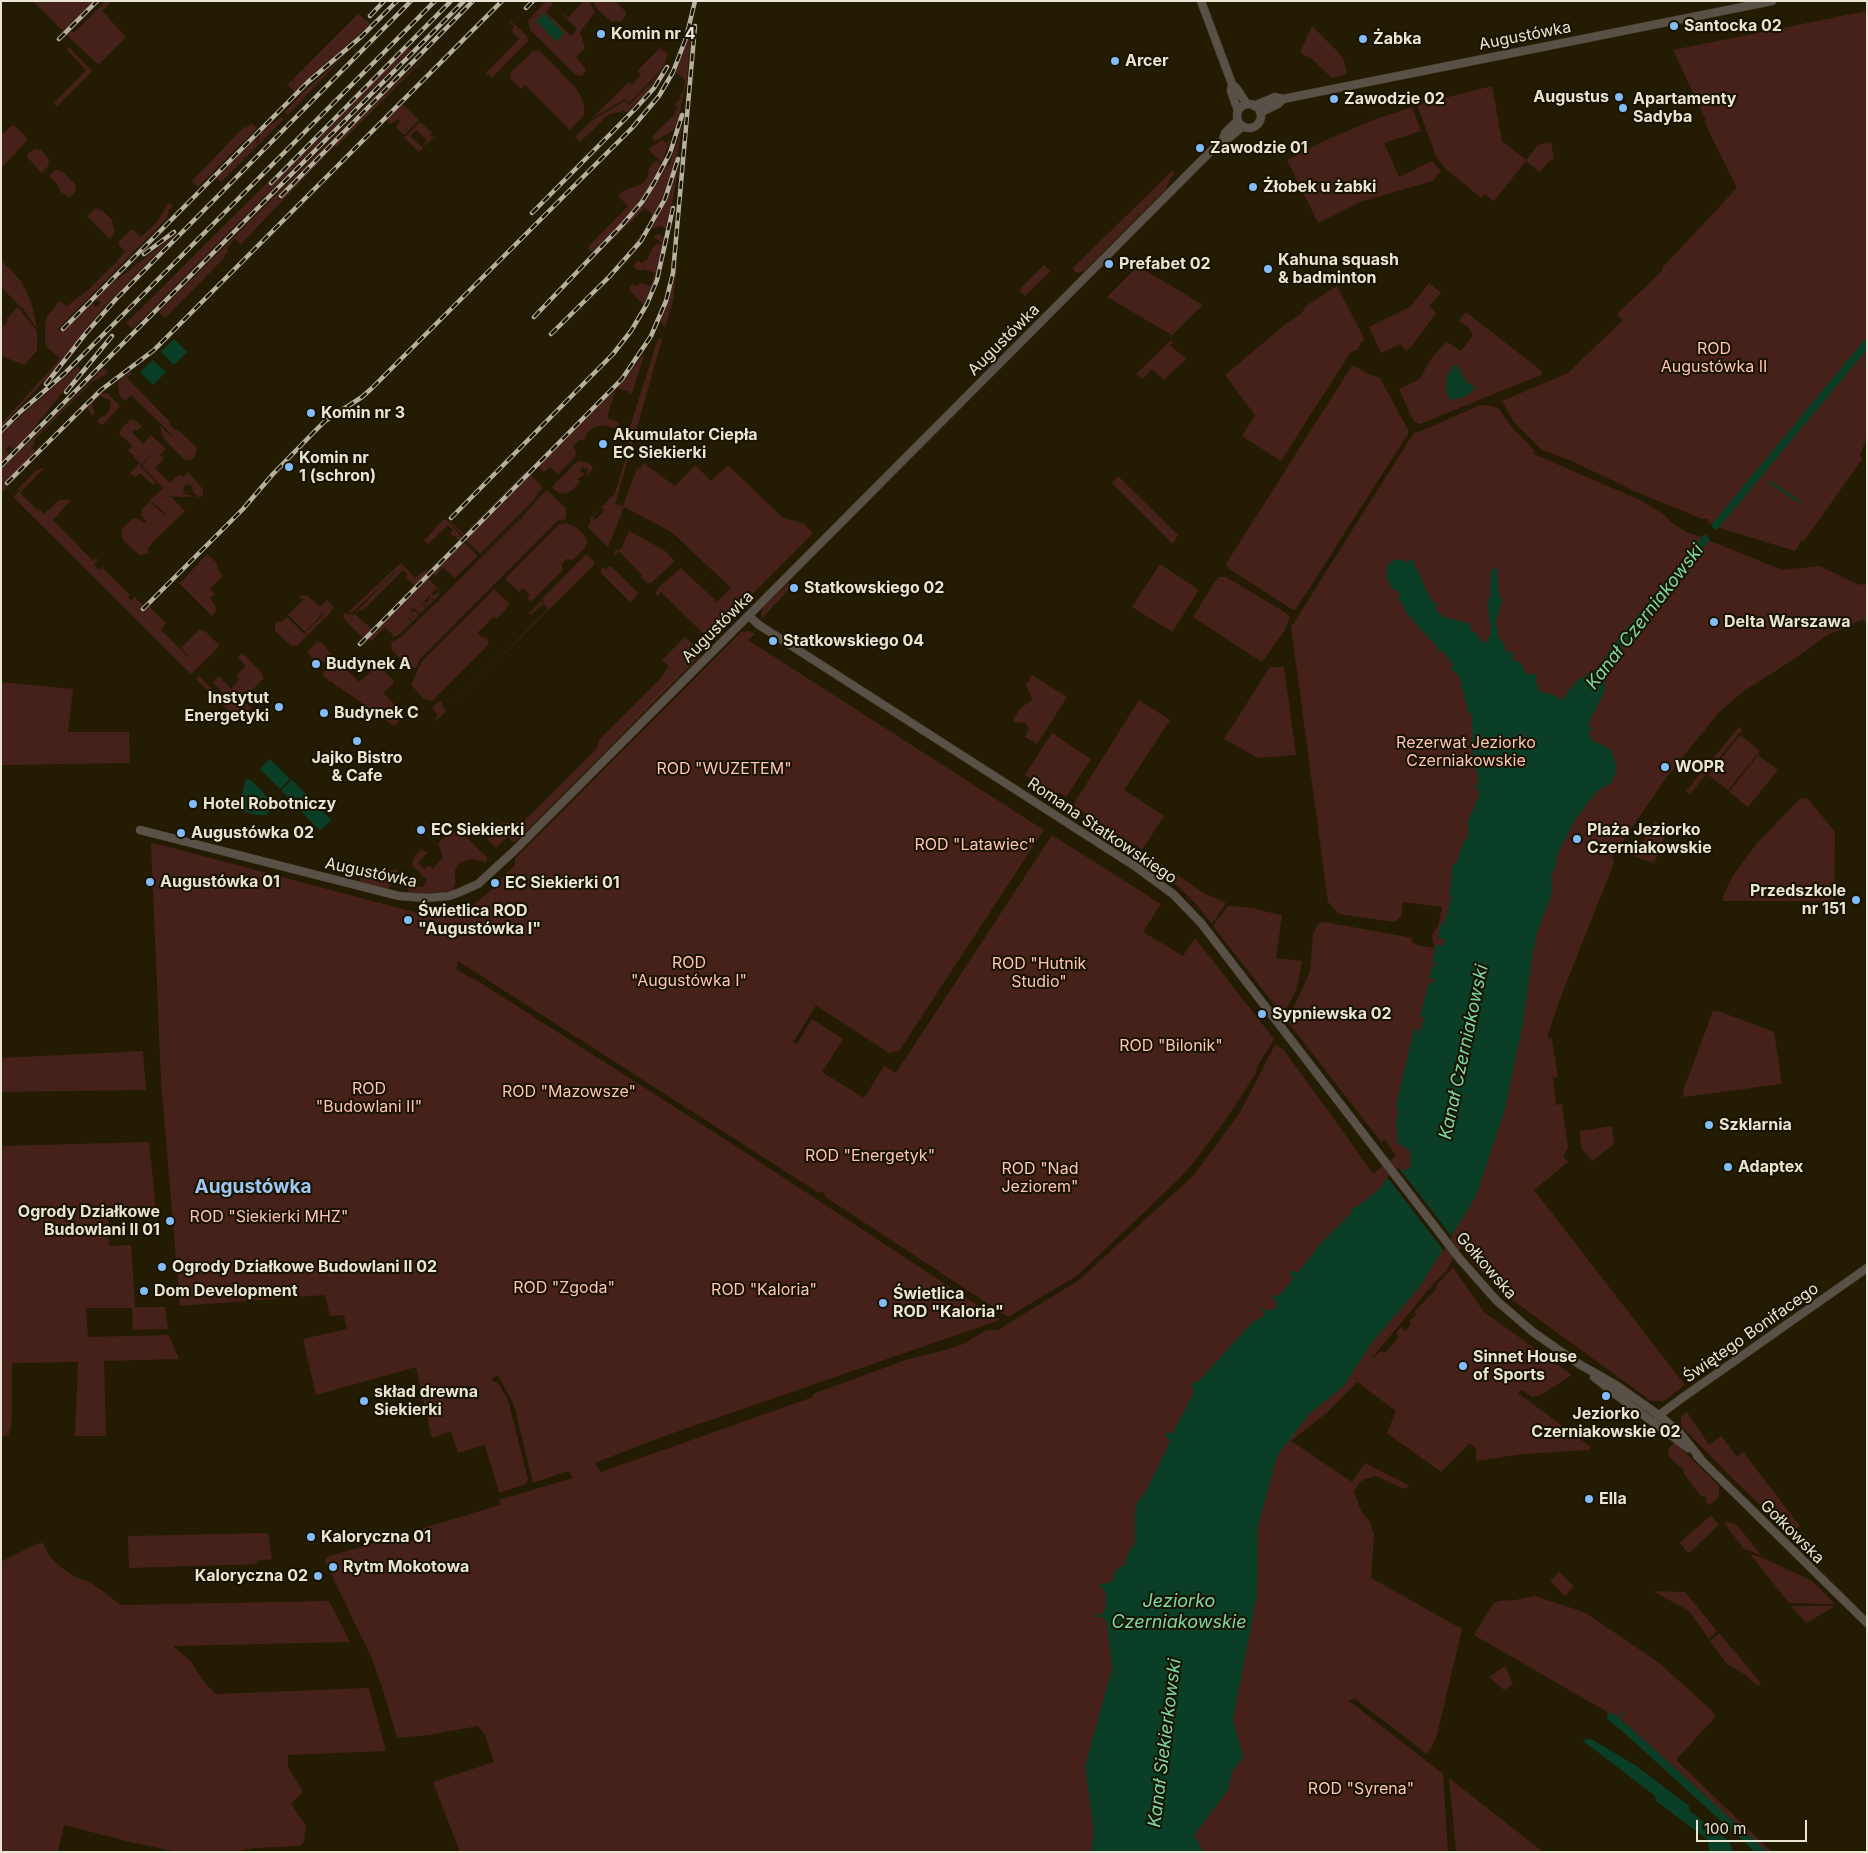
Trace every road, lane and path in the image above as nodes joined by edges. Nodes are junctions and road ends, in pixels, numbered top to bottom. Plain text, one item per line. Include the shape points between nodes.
1 (1201, 1) edge
2 (1772, 1) edge
3 (1232, 84) junction
4 (1283, 99) junction
5 (1251, 105) junction
6 (1238, 111) junction
7 (1260, 113) junction
8 (1240, 123) junction
9 (749, 616) junction
10 (140, 830) dead end
11 (1390, 1168) joint
12 (1867, 1268) edge
13 (1657, 1419) junction
14 (1867, 1624) edge

1 - 3 street
2 - 4 street, Augustówka
3 - 5 street
3 - 6 street
4 - 5 street, Augustówka via 1275,97
4 - 7 street, Augustówka
5 - 6 street via 1242,106
5 - 7 street
6 - 8 street
7 - 8 street via 1256,125 1251,127
8 - 9 street, Augustówka via 1229,138 1222,140
9 - 10 street, Augustówka via 500,865 478,884 460,892 426,898 399,896
9 - 11 street, Romana Statkowskiego via 1173,894 1201,924
11 - 13 street, Gołkowska via 1455,1252 1506,1310 1614,1394
12 - 13 street, Świętego Bonifacego
13 - 14 street, Gołkowska

